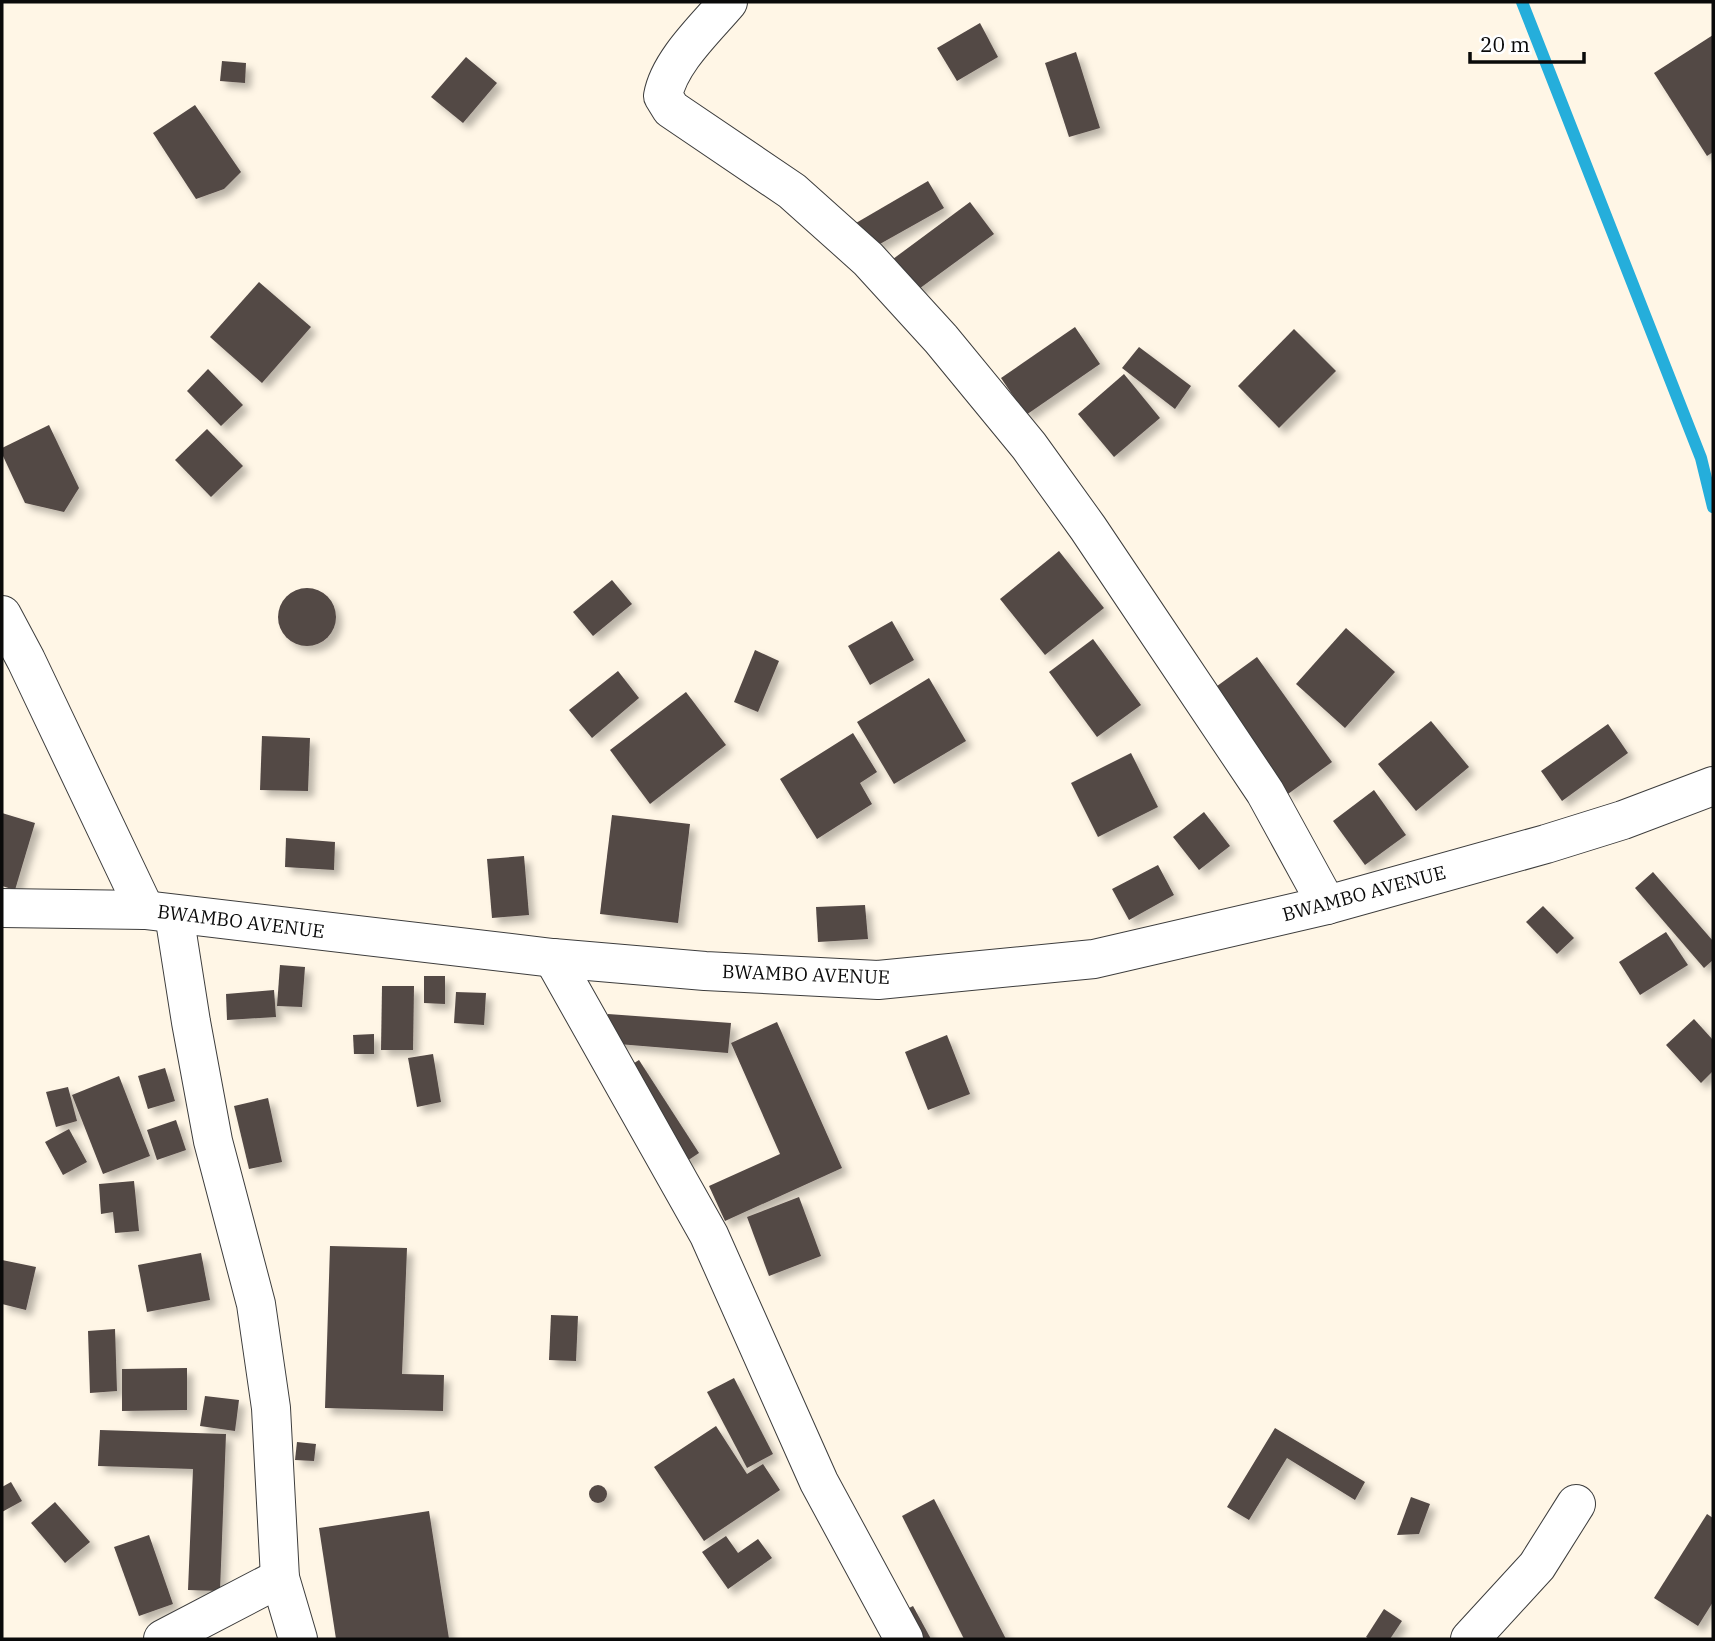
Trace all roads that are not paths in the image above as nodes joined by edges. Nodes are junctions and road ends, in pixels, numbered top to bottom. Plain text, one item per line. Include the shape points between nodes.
1 (728, 2) edge
2 (2, 615) edge
3 (1713, 786) edge
4 (1327, 905) junction
5 (2, 908) edge
6 (160, 912) junction
7 (554, 958) junction
8 (1576, 1504) dead end
9 (280, 1578) junction
10 (163, 1639) edge
11 (298, 1639) edge
12 (904, 1639) edge
13 (1470, 1639) edge

1 - 4 street via 665,84 663,96 671,109 792,191 869,259 941,339 1029,446 1088,528 1265,792
2 - 6 street
3 - 4 street, BWAMBO AVENUE via 1546,844
4 - 7 street, BWAMBO AVENUE via 1094,959 878,980
5 - 6 street, BWAMBO AVENUE
6 - 7 street, BWAMBO AVENUE
6 - 9 street via 191,1023 213,1141 256,1304 271,1408
7 - 12 street via 709,1235 819,1482
8 - 13 street via 1537,1566
9 - 10 street
9 - 11 street

